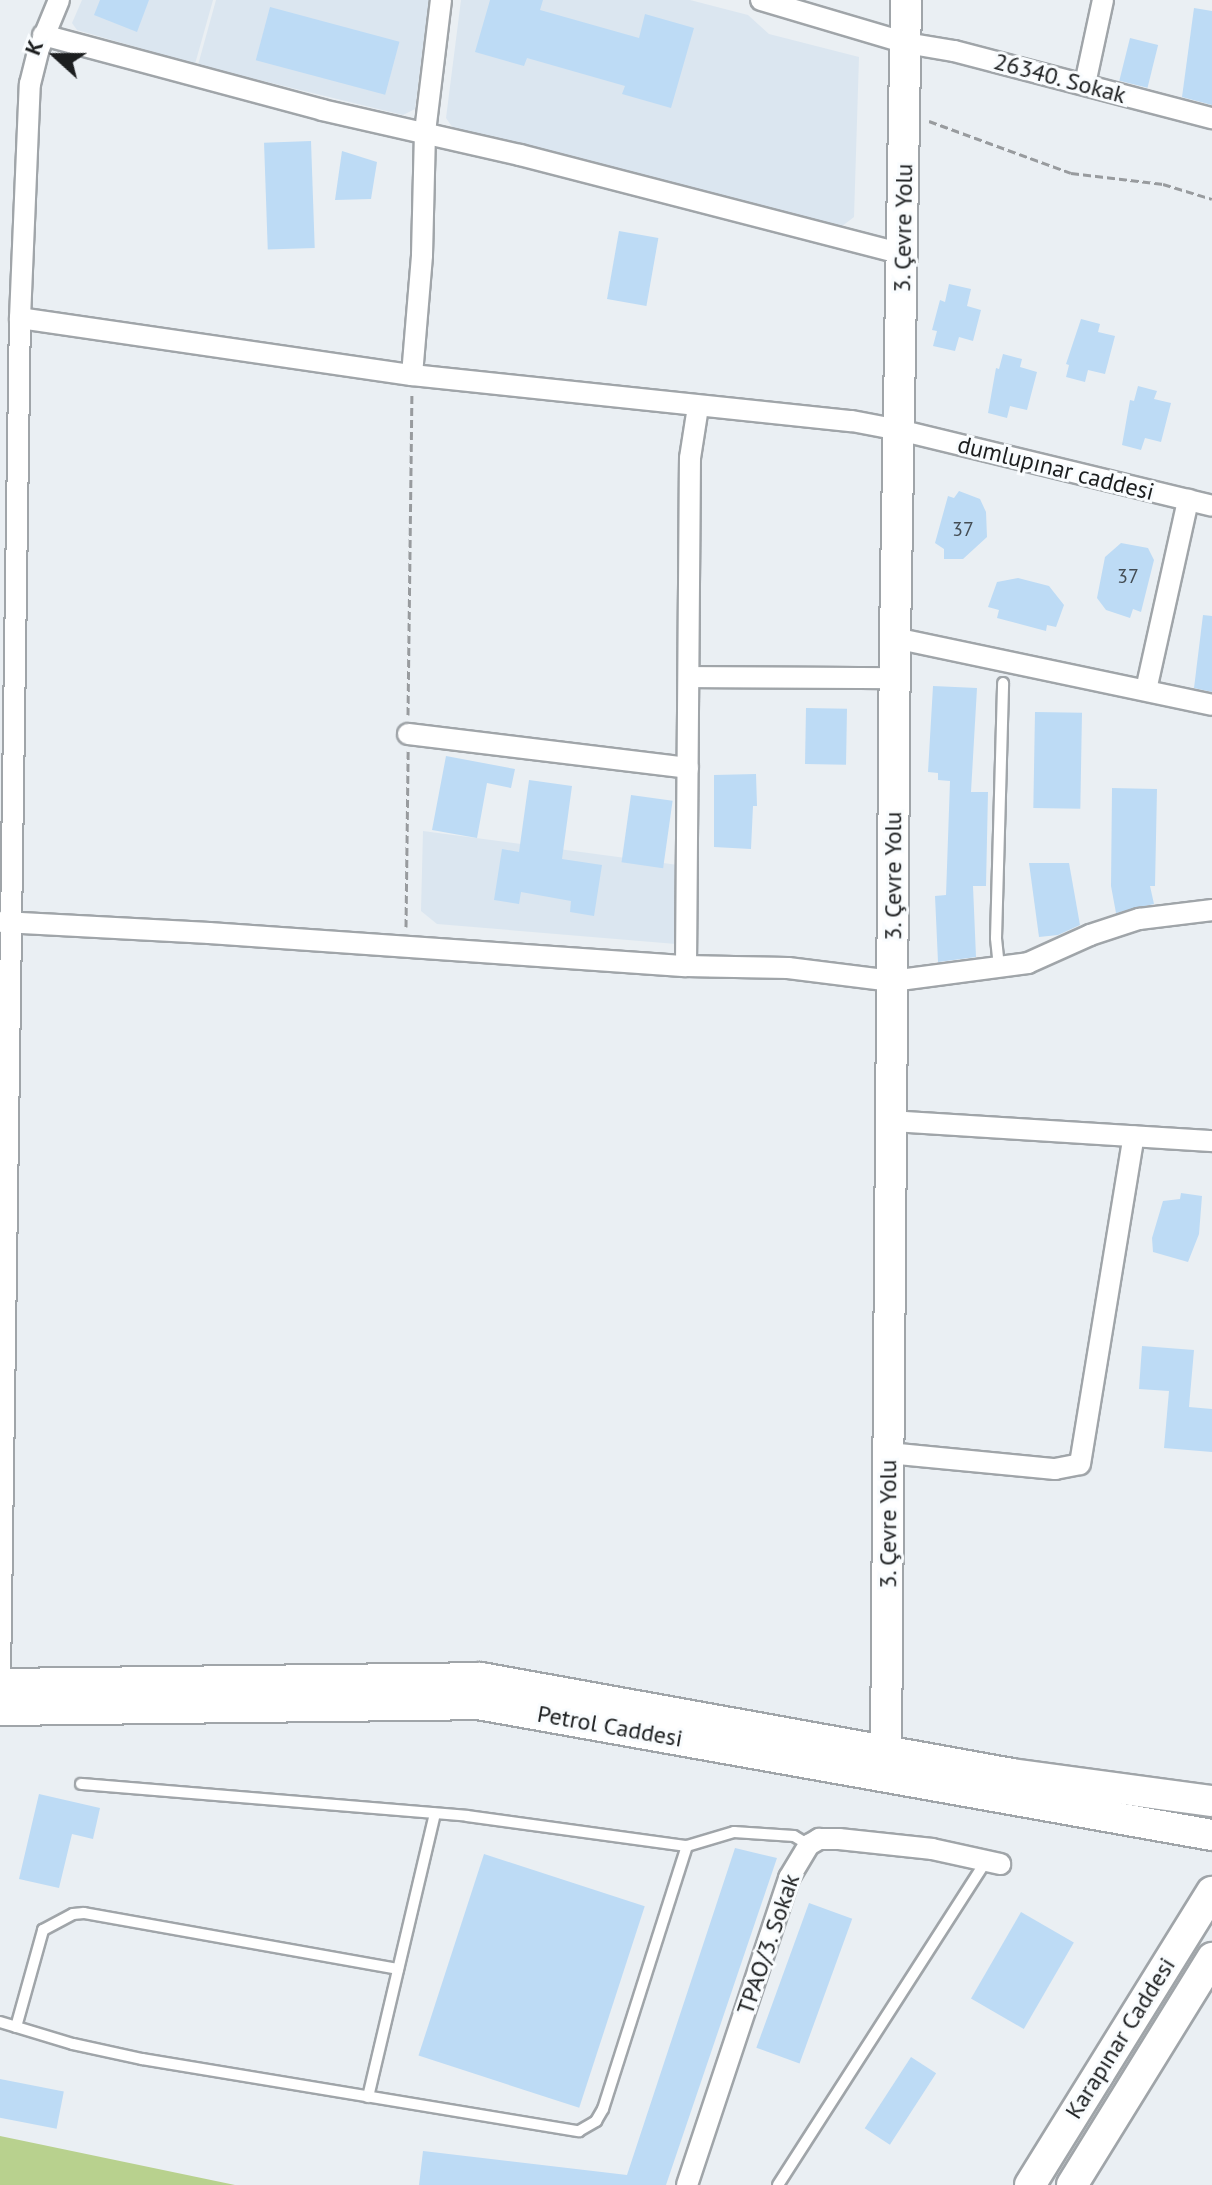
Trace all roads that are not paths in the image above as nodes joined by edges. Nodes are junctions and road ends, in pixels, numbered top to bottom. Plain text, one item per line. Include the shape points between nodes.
1 (59, 0) edge
2 (441, 0) edge
3 (761, 0) edge
4 (906, 0) edge
5 (1103, 0) edge
6 (43, 35) junction
7 (906, 43) junction
8 (1085, 84) junction
9 (1212, 118) edge
10 (425, 132) junction
11 (903, 254) junction
12 (20, 318) junction
13 (412, 375) junction
14 (698, 407) junction
15 (899, 430) junction
16 (1188, 500) junction
17 (1212, 506) edge
18 (895, 638) junction
19 (8, 672) edge
20 (689, 677) junction
21 (894, 678) junction
22 (1003, 683) dead end
23 (1146, 690) junction
24 (1212, 705) edge
25 (408, 734) road end
26 (688, 768) junction
27 (1212, 910) edge
28 (7, 923) edge
29 (686, 966) junction
30 (999, 967) junction
31 (892, 981) junction
32 (891, 1121) junction
33 (1134, 1136) junction
34 (1212, 1141) edge
35 (888, 1453) junction
36 (0, 1677) edge
37 (0, 1684) edge
38 (0, 1699) edge
39 (0, 1712) edge
40 (886, 1752) junction
41 (81, 1784) dead end
42 (1212, 1801) edge
43 (435, 1814) junction
44 (1212, 1835) edge
45 (809, 1845) junction
46 (687, 1846) junction
47 (994, 1862) joint
48 (1212, 1892) edge
49 (1212, 1958) edge
50 (398, 1969) junction
51 (0, 2022) edge
52 (16, 2027) junction
53 (368, 2097) junction
54 (687, 2185) edge
55 (778, 2185) edge
56 (1030, 2185) edge
57 (1072, 2185) edge

1 - 6 street
2 - 10 street
3 - 7 street, 26340. Sokak
4 - 7 main road, 3. Çevre Yolu
5 - 8 street
6 - 10 street via 322,110
6 - 12 street via 28,101
7 - 8 street, 26340. Sokak
7 - 11 main road, 3. Çevre Yolu
8 - 9 street, 26340. Sokak
10 - 11 street
10 - 13 street
11 - 15 main road, 3. Çevre Yolu
12 - 13 street, dumlupınar caddesi
12 - 19 street
13 - 14 street, dumlupınar caddesi
14 - 15 street, dumlupınar caddesi
14 - 20 street via 690,458
15 - 16 street, dumlupınar caddesi
15 - 18 main road, 3. Çevre Yolu
16 - 17 street, dumlupınar caddesi
16 - 23 street
18 - 21 main road, 3. Çevre Yolu
18 - 23 street
19 - 28 street
20 - 21 street
20 - 26 street
21 - 31 main road, 3. Çevre Yolu
22 - 30 lane
23 - 24 street
25 - 26 street
26 - 29 street
27 - 30 street via 1139,919 1028,963
28 - 29 street
28 - 36 street
29 - 31 street via 788,968
30 - 31 street
31 - 32 main road, 3. Çevre Yolu
32 - 33 street
32 - 35 main road, 3. Çevre Yolu
33 - 34 street
33 - 35 street via 1080,1464 1055,1469
35 - 40 main road, 3. Çevre Yolu
37 - 40 main road, Petrol Caddesi via 481,1678
38 - 39 street
39 - 44 main road, Petrol Caddesi via 478,1704
40 - 42 main road, Petrol Caddesi
41 - 43 lane
43 - 46 lane
43 - 50 lane
45 - 46 lane via 794,1836 734,1832
45 - 47 street, TPAO/3. Sokak via 839,1839
45 - 54 street, TPAO/3. Sokak via 789,1878
46 - 53 lane via 603,2109 591,2125 572,2131
47 - 55 lane
48 - 56 main road, Karapınar Caddesi
49 - 57 main road, Karapınar Caddesi
50 - 52 lane via 73,1914 43,1930
50 - 53 lane
51 - 52 lane
52 - 53 lane via 142,2059

